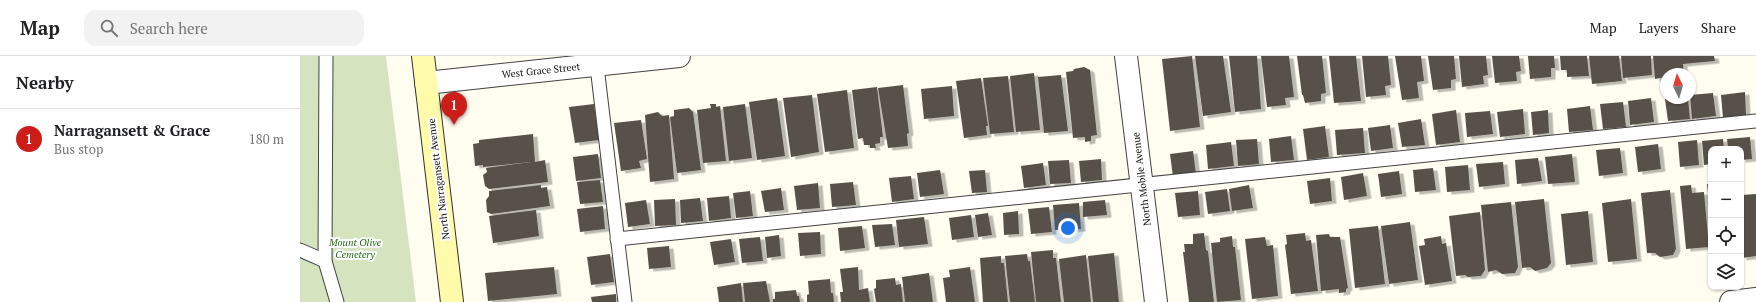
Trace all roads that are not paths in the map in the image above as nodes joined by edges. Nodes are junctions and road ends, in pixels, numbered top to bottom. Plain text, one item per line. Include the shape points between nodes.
1 (326, 56) edge
2 (423, 56) edge
3 (679, 56) edge
4 (1126, 56) edge
5 (596, 60) edge
6 (426, 82) junction
7 (1756, 121) edge
8 (1142, 185) junction
9 (617, 239) junction
10 (300, 250) edge
11 (325, 261) junction
12 (1756, 299) edge
13 (337, 302) edge
14 (452, 302) edge
15 (625, 302) edge
16 (1156, 302) edge
17 (1731, 302) edge

1 - 11 lane
2 - 6 street, North Narragansett Avenue
3 - 5 street, West Grace Street
4 - 8 street, North Mobile Avenue
5 - 6 street, West Grace Street
5 - 9 lane
6 - 14 street, North Narragansett Avenue
7 - 8 lane
8 - 9 lane
8 - 16 street, North Mobile Avenue
9 - 15 lane
10 - 11 lane
11 - 13 lane
12 - 17 street

